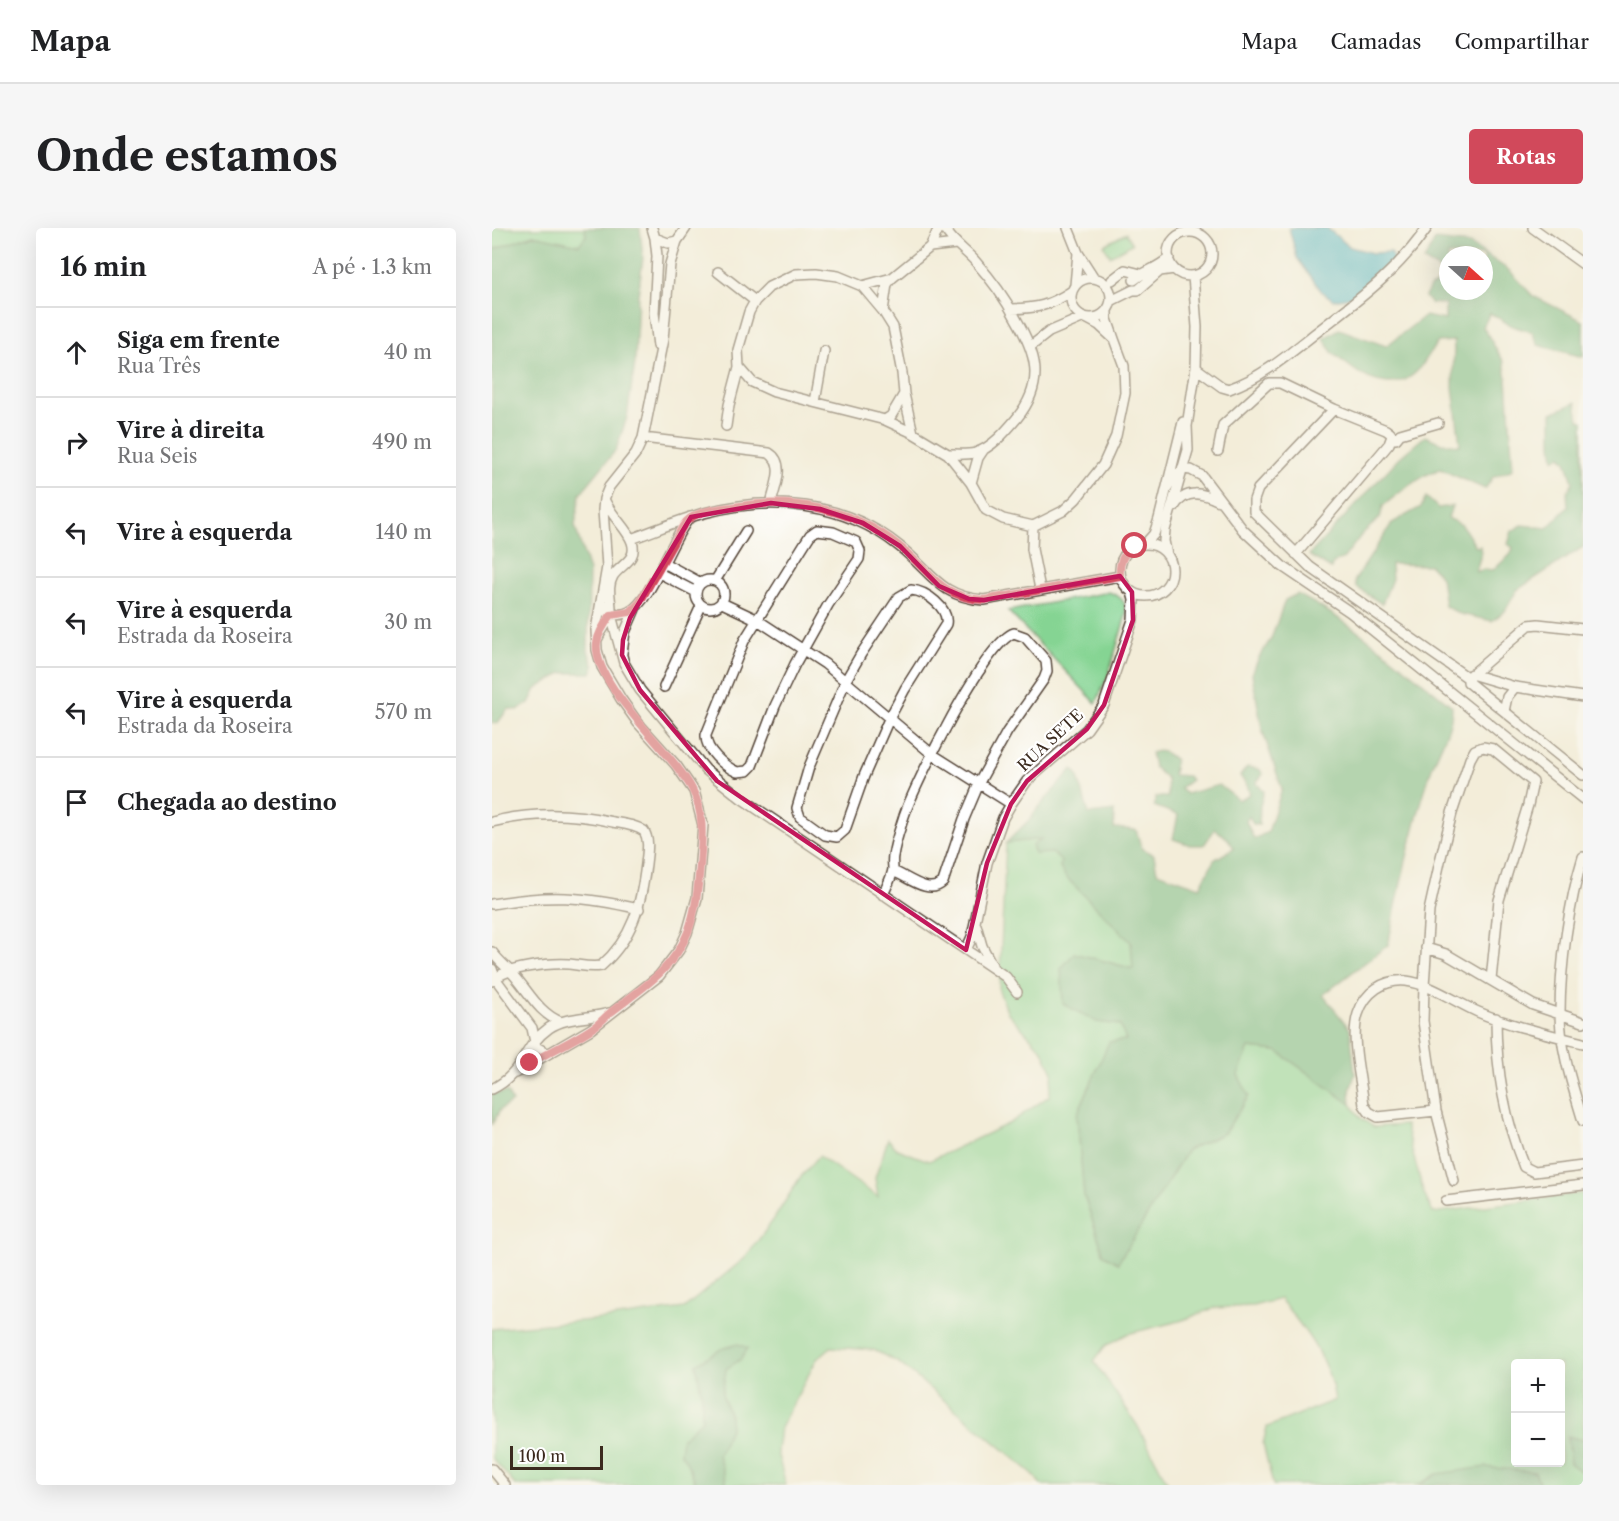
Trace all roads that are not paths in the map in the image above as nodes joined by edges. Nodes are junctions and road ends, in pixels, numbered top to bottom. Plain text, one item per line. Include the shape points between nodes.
1 (652, 228) edge
2 (686, 228) edge
3 (939, 228) edge
4 (944, 228) edge
5 (1068, 228) edge
6 (1427, 228) edge
7 (1533, 228) edge
8 (1182, 231) edge
9 (655, 238) junction
10 (677, 241) junction
11 (957, 244) junction
12 (930, 247) junction
13 (1078, 253) junction
14 (1169, 258) junction
15 (1583, 264) edge
16 (1174, 269) junction
17 (718, 272) dead end
18 (1193, 276) junction
19 (892, 278) junction
20 (1094, 278) junction
21 (1108, 281) junction
22 (1136, 281) junction
23 (862, 286) junction
24 (1073, 288) junction
25 (1120, 296) junction
26 (755, 301) junction
27 (1109, 306) junction
28 (1011, 309) junction
29 (883, 311) junction
30 (1084, 317) junction
31 (1114, 339) junction
32 (1031, 346) junction
33 (824, 351) dead end
34 (739, 367) junction
35 (1196, 368) junction
36 (657, 369) junction
37 (904, 394) junction
38 (1191, 396) junction
39 (815, 402) junction
40 (1334, 409) junction
41 (885, 420) junction
42 (1438, 423) dead end
43 (726, 426) dead end
44 (913, 433) junction
45 (1394, 435) junction
46 (643, 438) junction
47 (984, 449) junction
48 (1188, 450) junction
49 (1218, 451) dead end
50 (948, 454) junction
51 (1183, 469) junction
52 (1202, 476) junction
53 (971, 483) junction
54 (1166, 490) junction
55 (604, 499) junction
56 (1221, 502) junction
57 (771, 503) junction
58 (1170, 515) junction
59 (691, 516) junction
60 (664, 526) junction
61 (1033, 526) junction
62 (624, 530) junction
63 (746, 531) dead end
64 (605, 536) junction
65 (631, 539) junction
66 (1145, 544) junction
67 (672, 547) junction
68 (1296, 554) junction
69 (1167, 555) junction
70 (664, 563) junction
71 (607, 567) junction
72 (619, 569) junction
73 (658, 573) junction
74 (1120, 576) junction
75 (716, 581) junction
76 (701, 583) junction
77 (1040, 589) junction
78 (696, 592) junction
79 (1132, 592) junction
80 (1151, 595) junction
81 (601, 602) junction
82 (722, 603) junction
83 (701, 606) junction
84 (636, 607) junction
85 (611, 615) junction
86 (756, 619) junction
87 (1133, 620) junction
88 (1583, 629) edge
89 (597, 643) junction
90 (803, 649) junction
91 (622, 655) junction
92 (1469, 676) junction
93 (846, 680) junction
94 (664, 687) dead end
95 (1515, 687) junction
96 (1583, 697) edge
97 (1504, 711) junction
98 (889, 719) junction
99 (932, 754) junction
100 (1583, 775) edge
101 (979, 785) junction
102 (1583, 799) edge
103 (1011, 804) junction
104 (492, 822) edge
105 (1583, 858) edge
106 (893, 871) junction
107 (883, 895) junction
108 (492, 904) edge
109 (639, 909) junction
110 (975, 918) junction
111 (1426, 948) junction
112 (966, 950) junction
113 (492, 952) edge
114 (510, 971) junction
115 (997, 971) junction
116 (493, 976) edge
117 (1491, 980) junction
118 (1424, 986) junction
119 (1017, 992) dead end
120 (541, 1010) junction
121 (611, 1012) junction
122 (1560, 1014) junction
123 (576, 1018) junction
124 (1496, 1018) junction
125 (527, 1021) junction
126 (561, 1022) junction
127 (1583, 1022) edge
128 (579, 1036) junction
129 (1563, 1038) junction
130 (535, 1041) junction
131 (1583, 1043) edge
132 (547, 1053) junction
133 (515, 1073) junction
134 (492, 1089) edge
135 (1436, 1111) junction
136 (1583, 1121) edge
137 (1583, 1166) edge
138 (1454, 1180) dead end
139 (1583, 1185) edge
140 (1446, 1200) dead end
141 (492, 1469) edge
142 (505, 1485) edge

1 - 9 street
2 - 10 street
3 - 12 street
4 - 11 street
5 - 13 street
6 - 35 street via 1382,281 1256,378 1229,389
7 - 15 street
8 - 14 street via 1171,244
8 - 18 street via 1198,234 1210,244 1209,266
9 - 10 street via 668,243
9 - 36 street
10 - 36 street via 670,264
11 - 12 street
11 - 28 street via 991,278
12 - 19 street
13 - 20 street
13 - 24 street
14 - 16 street
14 - 22 street
16 - 18 street
16 - 22 street
17 - 26 street
18 - 35 street
19 - 23 street
19 - 29 street via 887,284
20 - 21 street
20 - 24 street via 1080,280
21 - 22 street via 1125,270
21 - 27 street
22 - 25 street
22 - 25 street via 1138,290
23 - 26 street via 827,273 796,274 769,287
23 - 29 street
24 - 28 street via 1051,304
24 - 30 street via 1072,304
25 - 27 street
26 - 34 street via 742,331
27 - 30 street via 1097,317
27 - 31 street via 1107,319
28 - 32 street
29 - 37 street via 893,327
30 - 31 street
30 - 32 street via 1049,332
31 - 61 street via 1124,366 1125,393 1116,436 1103,465 1076,499 1063,511
32 - 47 street via 1035,375 1030,397 1009,427
33 - 39 street
34 - 39 street via 752,382 792,398
34 - 43 street
35 - 38 street
36 - 46 street
37 - 41 street
37 - 44 street
38 - 48 street
38 - 54 street
39 - 41 street
40 - 45 street
40 - 49 street via 1280,383 1269,383 1224,424
40 - 68 street via 1258,489 1254,500 1254,512
41 - 44 street
42 - 45 street
44 - 50 street
45 - 68 street
46 - 55 street
46 - 57 street via 769,453 779,465
47 - 50 street via 973,454
47 - 53 street
48 - 51 street
48 - 52 street
50 - 53 street
51 - 52 street
51 - 54 street
51 - 58 street
52 - 56 street
53 - 61 street via 986,510 1003,519
54 - 66 street via 1154,534
55 - 62 street
55 - 64 street
56 - 58 street via 1191,494 1178,501
56 - 102 street via 1243,530 1282,566 1350,612
57 - 59 street
57 - 77 street via 820,509 863,523 900,546 939,586 962,597 984,600
58 - 69 street via 1164,541
59 - 60 street
59 - 67 street
60 - 65 street
60 - 67 street via 675,535
61 - 77 street via 1032,549
62 - 64 street via 612,528
62 - 65 street
63 - 75 street
64 - 71 street
65 - 72 street via 631,556
66 - 69 street via 1160,548
66 - 74 street via 1135,546 1124,556
67 - 70 street
68 - 92 street
69 - 80 street via 1170,579 1164,588
70 - 73 street
70 - 76 street
71 - 72 street
71 - 81 street
72 - 85 street via 610,585
73 - 78 street
73 - 84 street
74 - 77 street
74 - 79 street
75 - 76 street
75 - 82 street via 724,592
76 - 78 street
78 - 83 street
79 - 80 street
79 - 87 street, RUA SETE
80 - 87 street, RUA SETE
81 - 85 street
81 - 89 street
82 - 83 street via 712,609
82 - 86 street
83 - 94 street
84 - 85 street
84 - 91 street via 625,632
85 - 89 street
85 - 91 street
86 - 90 street
86 - 90 street via 812,533 823,530 849,537 860,546 859,559
86 - 90 street via 706,738 711,751 734,771 747,771 754,763 775,706
87 - 103 street, RUA SETE via 1104,705 1094,722 1027,781
88 - 92 street via 1529,625
89 - 121 street via 598,658 621,699 686,777 703,825 697,898 687,933 675,957 659,976
90 - 93 street
91 - 107 street via 633,681 717,781
92 - 95 street
92 - 97 street via 1468,682
93 - 98 street
93 - 98 street via 904,592 917,591 943,609 946,624
93 - 98 street via 809,767 797,808 800,817 829,836 843,833
95 - 96 street
95 - 97 street via 1507,697
97 - 100 street
98 - 99 street
99 - 101 street
99 - 101 street via 964,696 1004,638 1014,633 1023,635 1046,661 1046,675 1007,732
99 - 106 street via 905,815 892,857
101 - 103 street
101 - 106 street via 941,885 929,888
103 - 110 street, RUA SETE via 987,863
104 - 109 street via 573,815 641,829 648,843
105 - 122 street via 1570,918
106 - 107 street
107 - 112 street
108 - 109 street via 563,896
109 - 114 street via 621,945 602,966 549,965
110 - 112 street, RUA SETE
110 - 115 street via 982,946
111 - 117 street via 1446,954
111 - 117 street via 1429,911 1441,857 1470,759 1475,750 1493,749 1533,782 1499,900
111 - 118 street
112 - 115 street
113 - 114 street
114 - 116 street
114 - 120 street
115 - 119 street
116 - 125 street
117 - 122 street via 1533,1005
118 - 124 street
118 - 135 street via 1423,1021
118 - 135 street via 1407,981 1386,983 1367,995 1357,1017 1356,1043 1364,1105 1369,1112 1378,1117
120 - 125 street
120 - 126 street
121 - 123 street
121 - 128 street
122 - 127 street
122 - 129 street
123 - 126 street
123 - 128 street via 582,1028
124 - 129 street
124 - 137 street via 1500,1072 1524,1167 1534,1172
125 - 130 street
126 - 130 street
128 - 132 street
129 - 131 street
129 - 136 street
130 - 132 street via 536,1047
130 - 133 street
132 - 133 street
133 - 134 street
135 - 138 street
139 - 140 street
141 - 142 street

